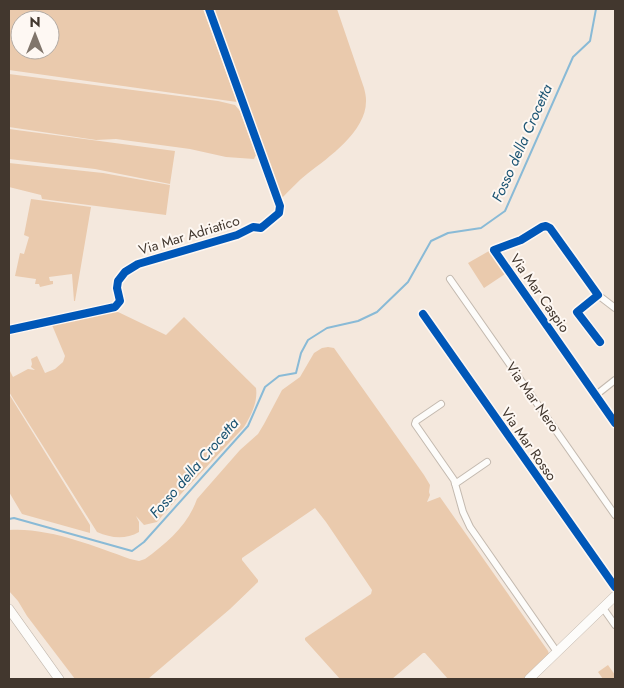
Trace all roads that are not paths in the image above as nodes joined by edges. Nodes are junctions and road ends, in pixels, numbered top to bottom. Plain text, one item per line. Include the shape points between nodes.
1 (209, 9) edge
2 (450, 279) dead end
3 (598, 295) junction
4 (615, 308) edge
5 (423, 314) dead end
6 (9, 330) edge
7 (600, 342) dead end
8 (615, 380) edge
9 (596, 395) junction
10 (441, 404) dead end
11 (615, 423) edge
12 (488, 462) dead end
13 (455, 484) junction
14 (615, 515) edge
15 (615, 587) edge
16 (615, 596) edge
17 (603, 608) junction
18 (9, 610) edge
19 (615, 625) edge
20 (557, 652) junction
21 (58, 679) edge
22 (529, 679) edge

1 - 6 street, Via Mar Adriatico via 280,208 279,213 262,228 253,227 237,235 136,266 118,281 120,300 115,307
2 - 14 street, Via Mar Nero
3 - 4 street
3 - 7 street, Via Mar Caspio via 577,312
3 - 9 street, Via Mar Caspio via 549,227 542,227 521,240 494,250
5 - 15 street, Via Mar Rosso
8 - 9 street
9 - 11 street, Via Mar Caspio
10 - 13 street via 415,424
12 - 13 street
13 - 20 street via 470,527
16 - 17 street
17 - 19 street
17 - 20 street
18 - 21 street
20 - 22 street

